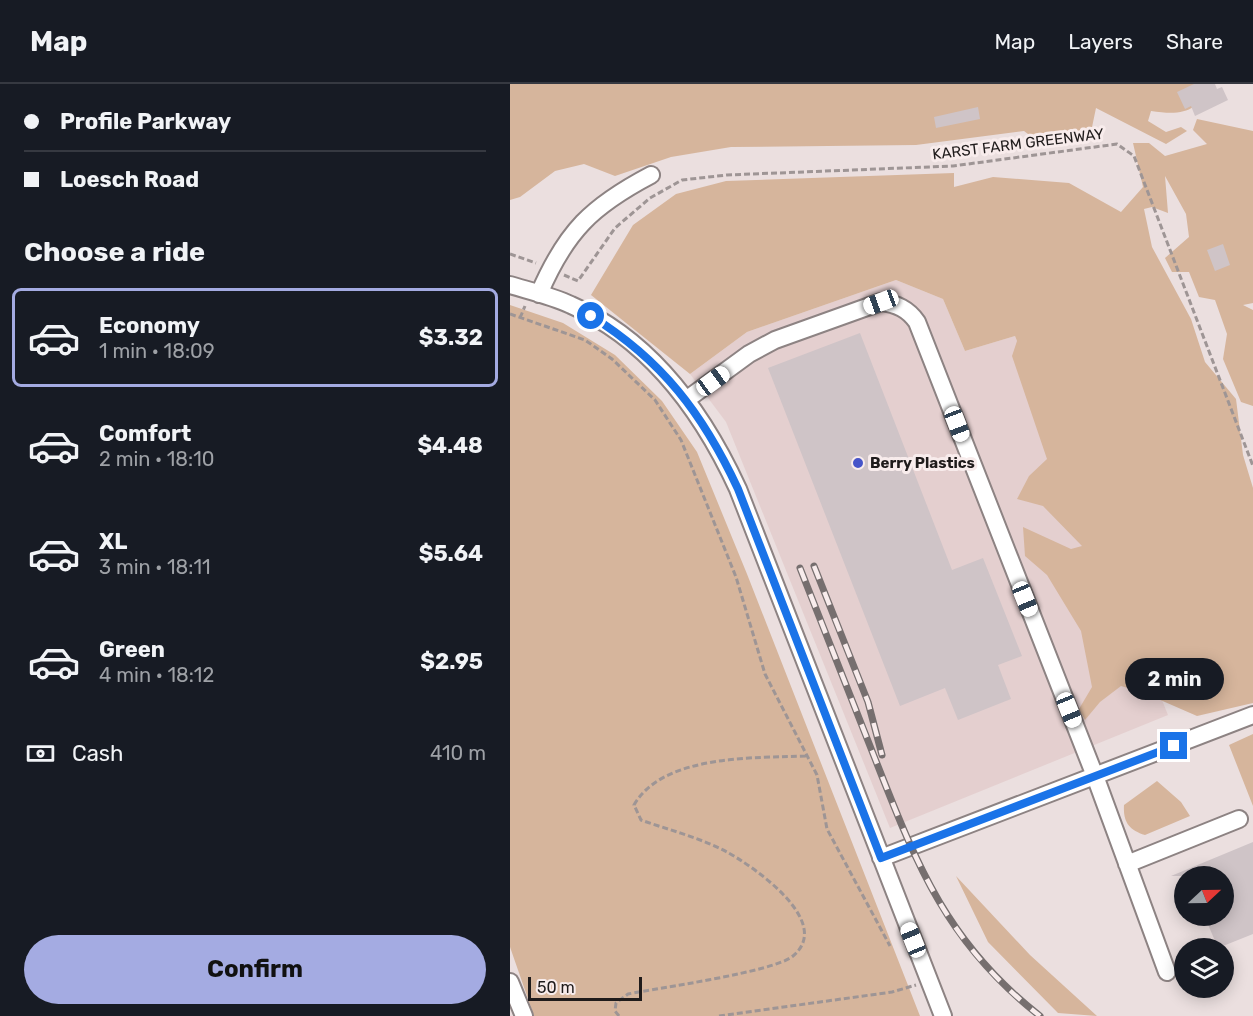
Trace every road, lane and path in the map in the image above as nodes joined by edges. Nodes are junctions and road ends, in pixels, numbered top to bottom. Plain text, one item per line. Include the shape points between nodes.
1 (651, 175) dead end
2 (510, 254) edge
3 (550, 269) junction
4 (510, 285) edge
5 (539, 294) junction
6 (510, 314) edge
7 (686, 400) junction
8 (1253, 466) edge
9 (1253, 715) edge
10 (807, 756) junction
11 (1095, 776) junction
12 (1239, 819) dead end
13 (881, 858) junction
14 (1127, 864) junction
15 (890, 946) dead end
16 (1167, 972) dead end
17 (929, 981) junction
18 (510, 982) edge
19 (524, 1016) edge
20 (619, 1016) edge
21 (719, 1016) edge
22 (943, 1016) edge

1 - 3 street via 607,200 578,225
2 - 3 path, KARST FARM GREENWAY
3 - 5 street
3 - 8 path, KARST FARM GREENWAY via 578,281 615,228 650,198 682,180 953,166 1117,144 1134,156
4 - 5 street
5 - 7 street via 571,305 627,340 662,371
6 - 10 path via 585,340 612,359 655,400 681,440 736,577 765,674
7 - 11 street via 775,340 881,302 912,314
7 - 13 street via 711,434 738,489
9 - 11 street
10 - 15 path via 817,776 827,829
10 - 20 path via 703,763 639,795 634,805 641,820 726,852 786,896 804,920 805,937 793,956 767,967 628,994 616,1003
11 - 13 street
11 - 14 street
12 - 14 street
13 - 17 street
14 - 16 street
17 - 21 path via 892,992
17 - 22 street
18 - 19 street

